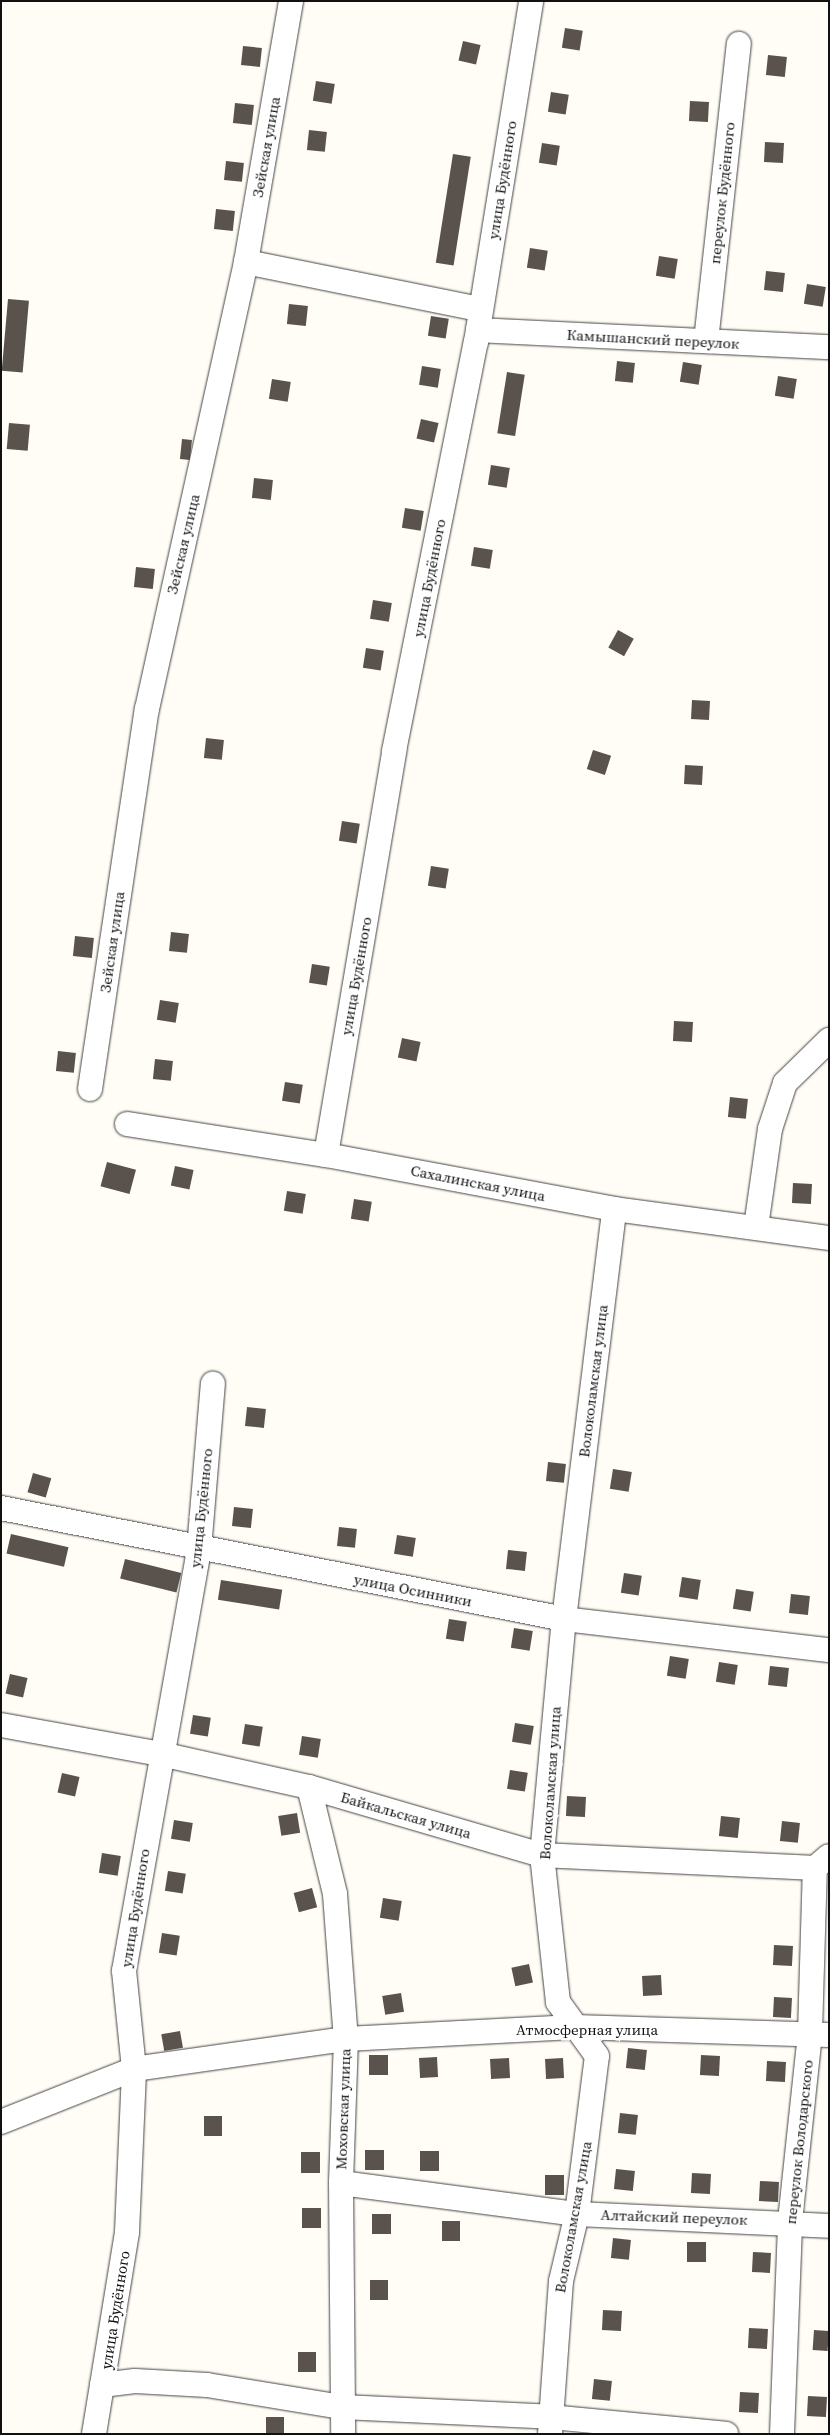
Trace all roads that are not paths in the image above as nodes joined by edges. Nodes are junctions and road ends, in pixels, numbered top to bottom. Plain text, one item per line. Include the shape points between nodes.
1 (291, 1) edge
2 (532, 1) edge
3 (739, 44) dead end
4 (246, 262) junction
5 (479, 320) junction
6 (706, 341) junction
7 (829, 347) edge
8 (829, 1040) edge
9 (90, 1089) dead end
10 (127, 1124) dead end
11 (326, 1155) junction
12 (614, 1209) junction
13 (756, 1227) junction
14 (829, 1238) edge
15 (213, 1384) dead end
16 (1, 1508) edge
17 (200, 1550) junction
18 (564, 1619) junction
19 (829, 1650) edge
20 (6, 1732) edge
21 (162, 1754) junction
22 (309, 1787) junction
23 (542, 1855) junction
24 (822, 1862) edge
25 (574, 2027) junction
26 (819, 2034) edge
27 (346, 2039) junction
28 (134, 2069) junction
29 (1, 2122) edge
30 (341, 2183) junction
31 (577, 2214) junction
32 (790, 2221) junction
33 (829, 2226) edge
34 (102, 2385) junction
35 (342, 2407) junction
36 (550, 2425) edge
37 (94, 2434) edge
38 (343, 2434) edge
39 (726, 2434) edge
40 (782, 2434) edge

1 - 4 street, Зейская улица
2 - 5 street, улица Будённого
3 - 6 street, переулок Будённого
4 - 5 street, Камышанский переулок
4 - 9 street, Зейская улица via 146,709
5 - 6 street, Камышанский переулок
5 - 11 street, улица Будённого via 394,751
6 - 7 street, Камышанский переулок
8 - 13 street via 785,1083 770,1129
10 - 11 street, Сахалинская улица
11 - 12 street, Сахалинская улица
12 - 13 street, Сахалинская улица
12 - 18 street, Волоколамская улица
13 - 14 street, Сахалинская улица
15 - 17 street, улица Будённого
16 - 17 street, улица Осинники
17 - 18 street, улица Осинники
17 - 21 street, улица Будённого
18 - 19 street, улица Осинники
18 - 23 street, Волоколамская улица
20 - 21 street, Байкальская улица
21 - 22 street, Байкальская улица
21 - 28 street, улица Будённого via 124,1971
22 - 23 street, Байкальская улица
22 - 27 street, Моховская улица via 335,1894
23 - 24 street, Байкальская улица
23 - 25 street, Волоколамская улица via 558,2002
24 - 26 street, переулок Володарского
25 - 26 street, Атмосферная улица
25 - 27 street, Атмосферная улица
25 - 31 street, Волоколамская улица via 597,2056
26 - 32 street, переулок Володарского
27 - 28 street, Атмосферная улица
27 - 30 street, Моховская улица
28 - 29 street, Атмосферная улица
28 - 34 street, улица Будённого via 128,2232
30 - 31 street, Алтайский переулок
30 - 35 street, Моховская улица
31 - 32 street, Алтайский переулок
31 - 36 street, Волоколамская улица via 561,2282
32 - 33 street, Алтайский переулок
32 - 40 street, переулок Володарского
34 - 35 street via 135,2381 207,2385
34 - 37 street, улица Будённого
35 - 36 street
35 - 38 street, Моховская улица
36 - 39 street

